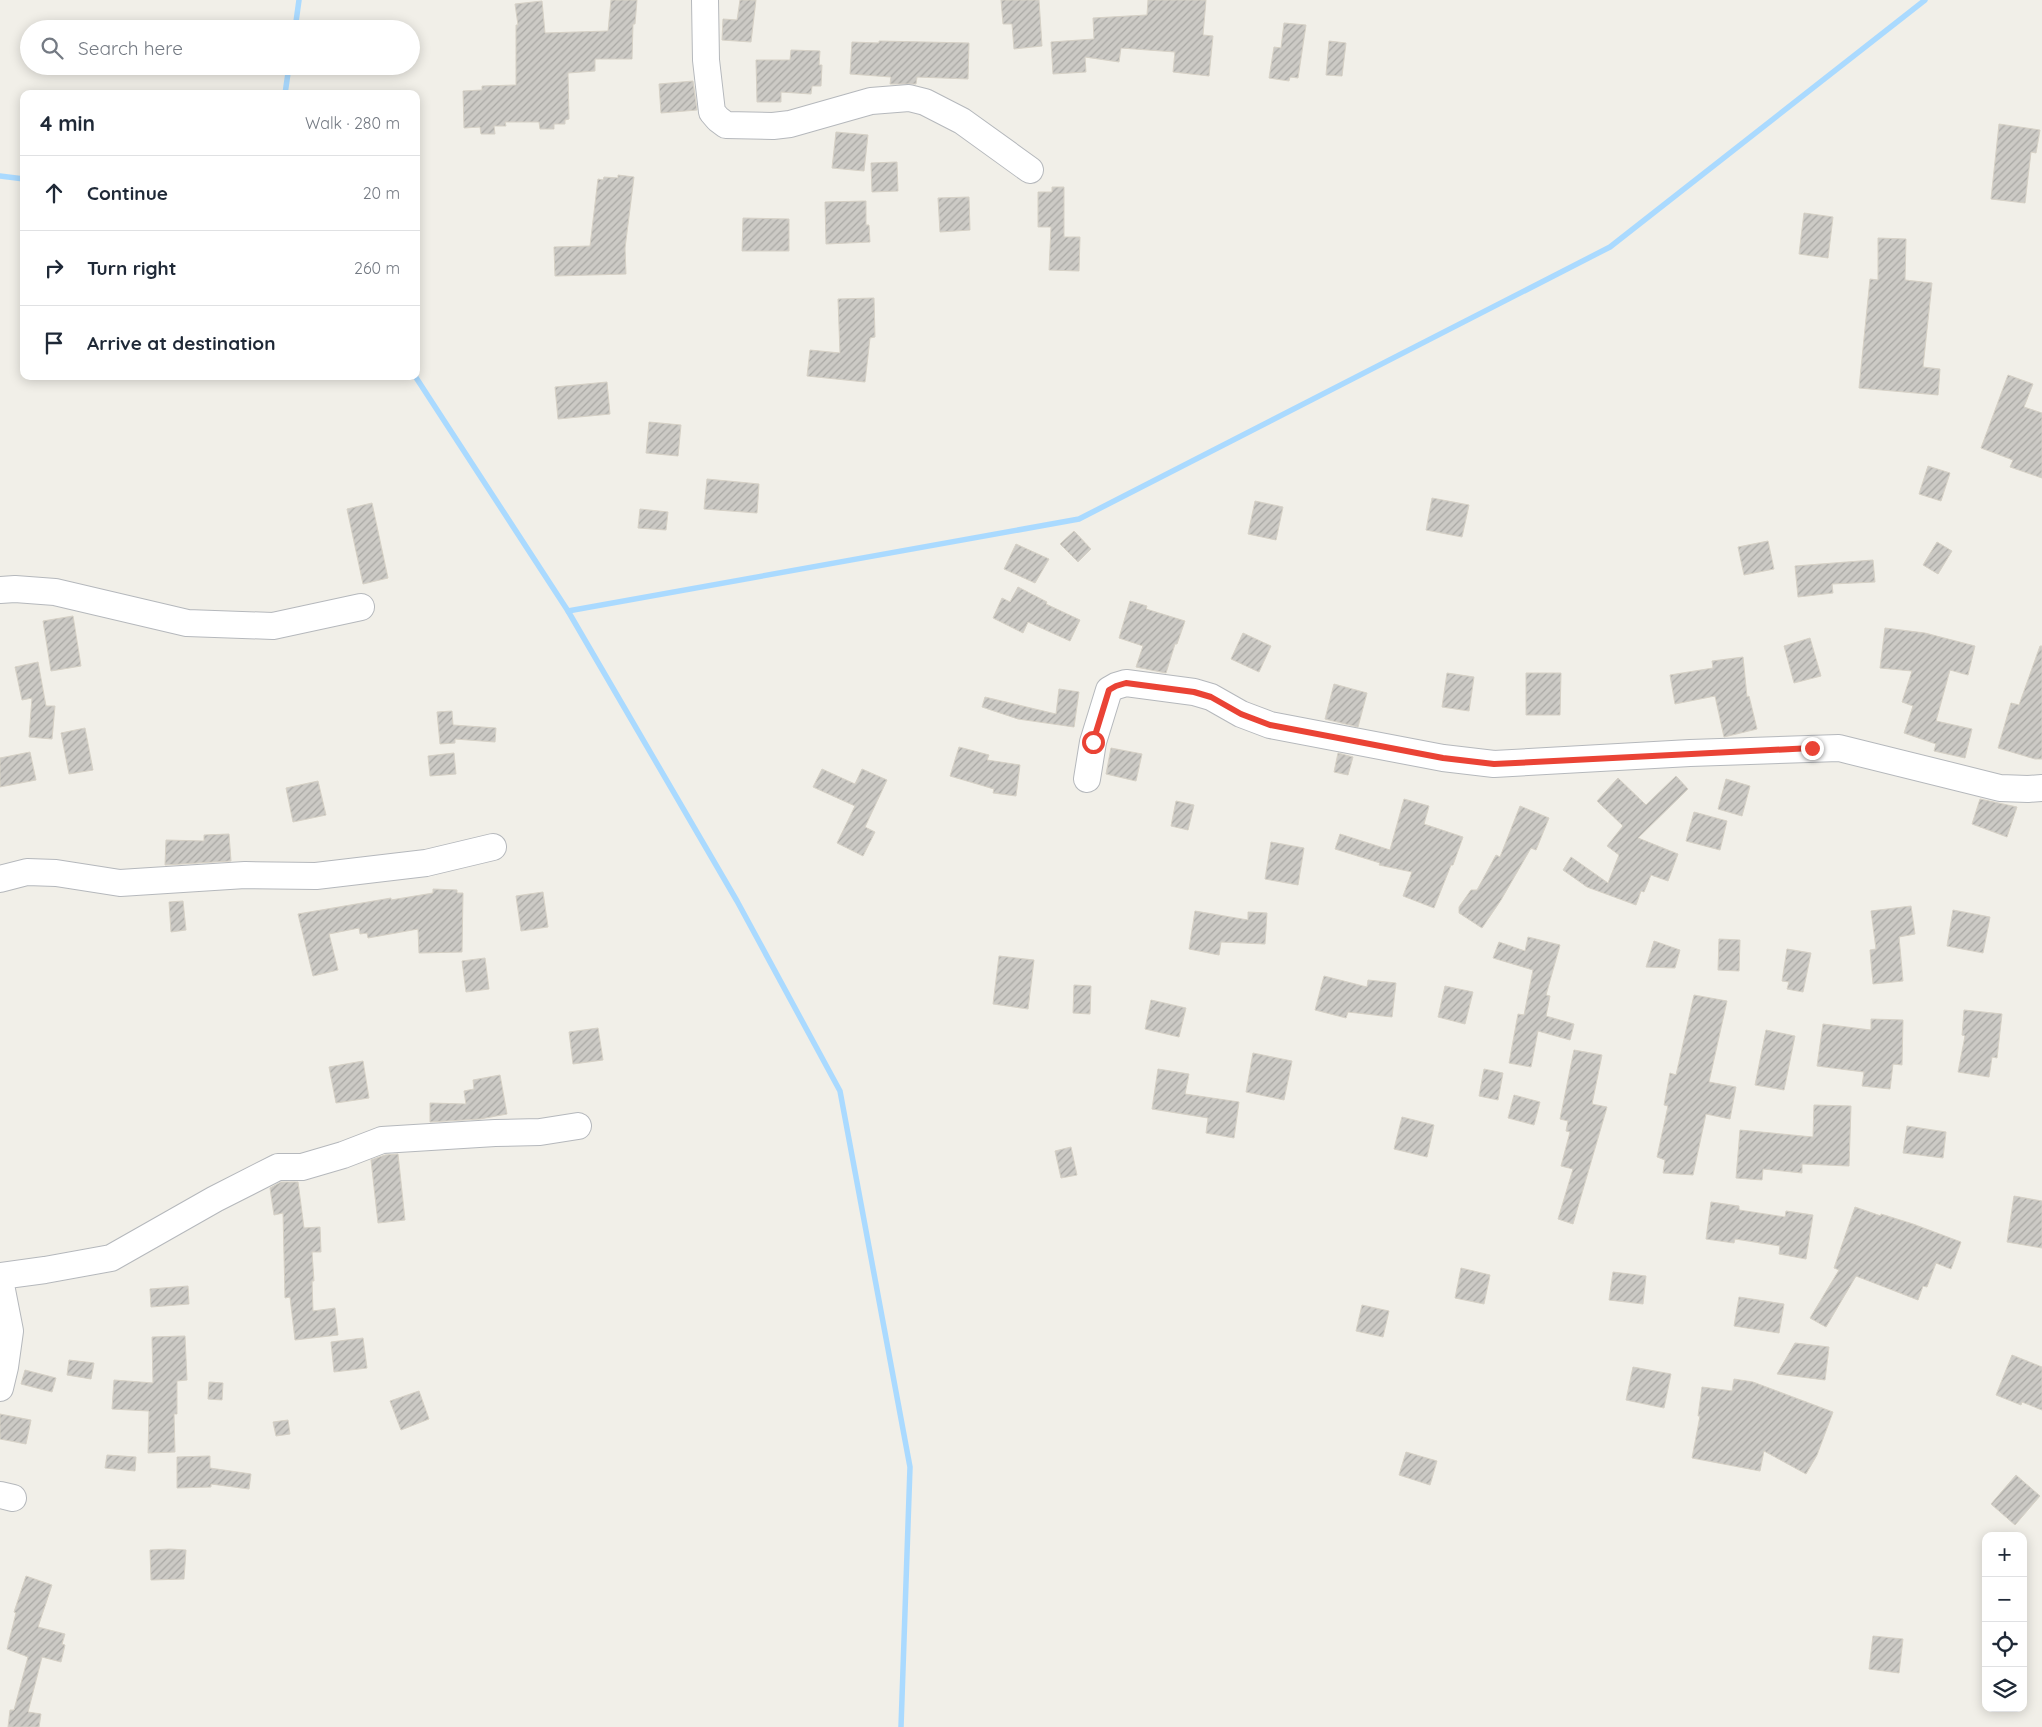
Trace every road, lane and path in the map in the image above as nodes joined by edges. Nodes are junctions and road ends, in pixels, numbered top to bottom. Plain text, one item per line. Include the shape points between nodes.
1 (705, 0) edge
2 (1030, 170) dead end
3 (0, 590) edge
4 (360, 607) dead end
5 (1087, 779) dead end
6 (2042, 788) edge
7 (493, 847) dead end
8 (0, 879) edge
9 (578, 1126) dead end
10 (0, 1276) edge
11 (0, 1286) edge
12 (0, 1388) edge

1 - 2 street via 706,60 712,112 726,125 790,124 871,100 909,98 962,120
3 - 4 street via 56,592 187,622 273,626
5 - 6 street via 1099,717 1109,690 1126,683 1194,692 1270,725 1443,758 1494,764 1839,748 2000,788
7 - 8 street via 426,863 316,876 245,875 120,883 27,872
9 - 10 street via 540,1132 382,1140 302,1167 278,1168 215,1199 111,1258
11 - 12 street via 10,1331

